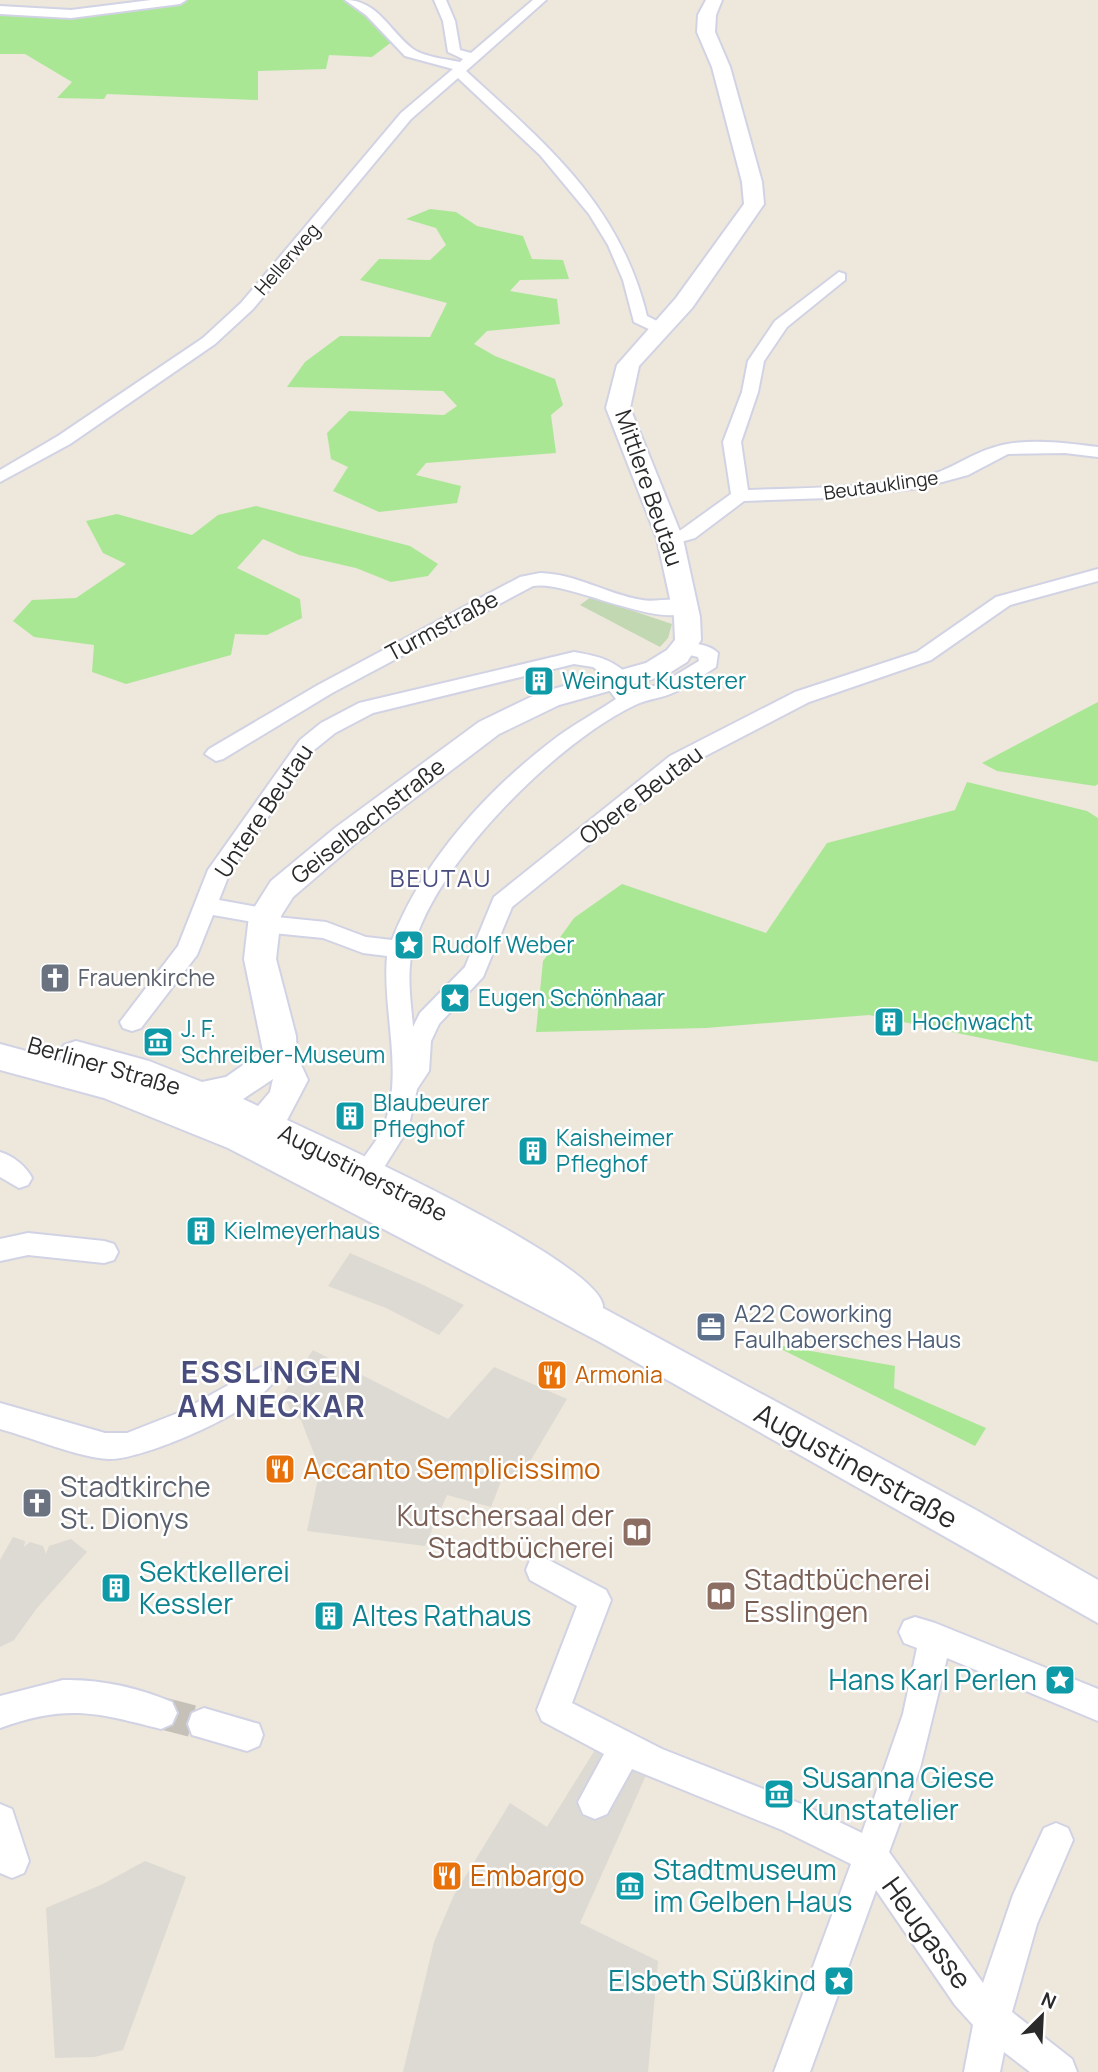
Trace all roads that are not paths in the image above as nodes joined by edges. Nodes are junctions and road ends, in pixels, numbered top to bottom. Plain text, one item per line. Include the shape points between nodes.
1 (180, 0) edge
2 (351, 0) edge
3 (440, 0) edge
4 (540, 0) edge
5 (714, 0) edge
6 (0, 10) edge
7 (464, 65) junction
8 (839, 277) dead end
9 (661, 329) junction
10 (1098, 452) edge
11 (0, 477) edge
12 (740, 496) junction
13 (670, 539) junction
14 (1098, 575) edge
15 (685, 606) junction
16 (620, 688) junction
17 (216, 754) dead end
18 (208, 906) junction
19 (264, 920) junction
20 (400, 949) junction
21 (132, 1021) dead end
22 (0, 1036) edge
23 (411, 1041) junction
24 (280, 1056) junction
25 (0, 1057) edge
26 (200, 1095) junction
27 (250, 1125) junction
28 (370, 1186) junction
29 (0, 1250) edge
30 (104, 1252) dead end
31 (261, 1379) dead end
32 (0, 1416) edge
33 (541, 1570) dead end
34 (1098, 1604) edge
35 (1098, 1705) edge
36 (0, 1712) edge
37 (161, 1713) tunnel mouth
38 (204, 1724) tunnel mouth
39 (247, 1735) dead end
40 (625, 1749) junction
41 (595, 1802) dead end
42 (0, 1821) edge
43 (1056, 1840) dead end
44 (872, 1856) junction
45 (12, 1861) dead end
46 (993, 2020) junction
47 (792, 2072) edge
48 (982, 2072) edge
49 (1059, 2072) edge

1 - 6 street via 71,13
2 - 7 street via 369,11 412,54
3 - 7 street via 454,52
4 - 7 street, Hellerweg
5 - 9 main road, Mittlere Beutau via 706,32 721,67 755,199 747,217
7 - 9 street via 572,180 609,234 635,291 640,319
7 - 11 street, Hellerweg via 398,125 247,306 209,341 64,440
8 - 12 street via 781,324 756,361 732,442
9 - 13 main road, Mittlere Beutau via 628,366 618,408
10 - 12 street, Beutauklinge via 1008,449 928,481 828,493
12 - 13 street via 688,534
13 - 15 main road, Mittlere Beutau
14 - 23 street, Obere Beutau via 1003,601 924,656 785,705 681,759 510,895 495,916 475,971
15 - 16 main road, Mittlere Beutau via 689,635 684,648 663,666
15 - 17 street, Turmstraße via 645,607 561,580 527,580 316,694
16 - 18 street, Untere Beutau via 599,662 574,658 374,706 345,718 307,745 219,870
16 - 19 main road, Geiselbachstraße via 539,703 477,736 301,871 274,899
16 - 20 street, Mittlere Beutau via 592,722 487,807 442,870
18 - 19 street
18 - 21 street, Untere Beutau via 189,948
19 - 20 street via 326,930 363,946
19 - 24 main road via 260,959
20 - 23 street, Mittlere Beutau
22 - 26 main road, Berliner Straße via 121,1066
23 - 28 street, Mittlere Beutau via 407,1084 392,1140
24 - 26 main road via 236,1088
24 - 27 main road via 291,1080 279,1106
25 - 27 main road, Berliner Straße
26 - 27 main road, Berliner Straße
27 - 28 main road, Augustinerstraße
28 - 34 main road, Augustinerstraße via 433,1223 540,1265 613,1331 962,1523
29 - 30 street via 28,1244
31 - 32 street via 188,1422 128,1446 105,1446
33 - 40 street, Heugasse via 595,1600 553,1710
35 - 44 street via 925,1635 916,1729
36 - 37 street via 46,1696 78,1693
38 - 39 street
40 - 41 street
40 - 44 street, Heugasse via 793,1817
42 - 45 street
43 - 46 street via 1022,1915
44 - 46 street, Heugasse via 958,1979
44 - 47 street
46 - 48 street
46 - 49 street, Heugasse

